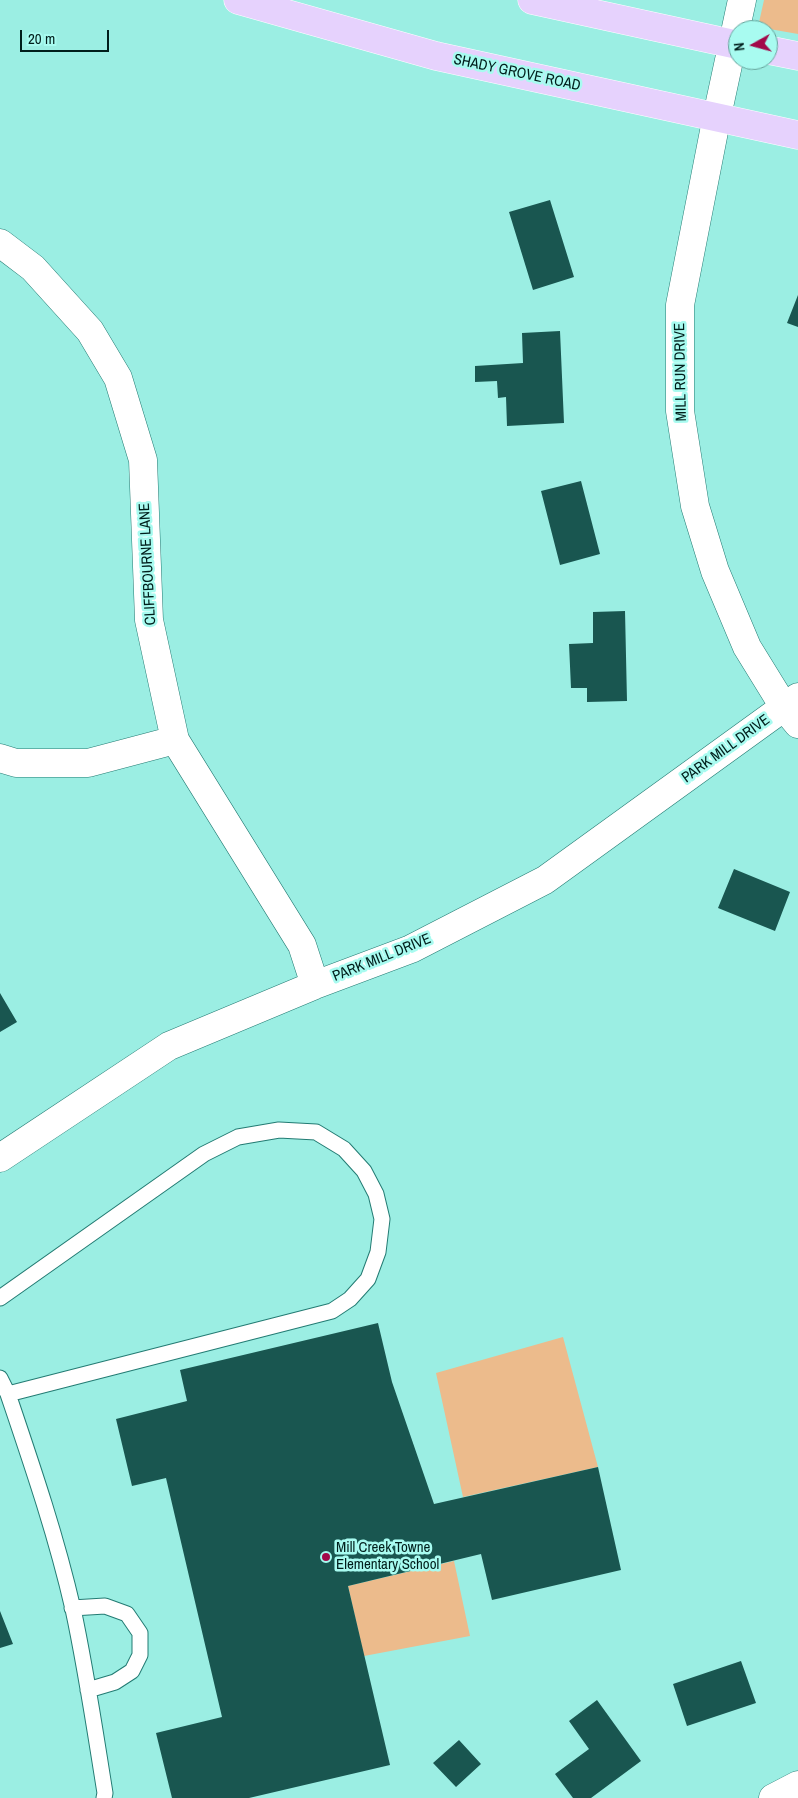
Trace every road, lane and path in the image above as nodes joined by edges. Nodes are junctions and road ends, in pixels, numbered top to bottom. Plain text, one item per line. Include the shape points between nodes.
1 (238, 0) edge
2 (532, 0) edge
3 (742, 0) edge
4 (739, 20) edge
5 (728, 42) edge
6 (778, 52) edge
7 (798, 56) edge
8 (728, 70) edge
9 (717, 116) junction
10 (798, 135) edge
11 (0, 243) edge
12 (793, 710) edge
13 (175, 740) junction
14 (0, 758) edge
15 (315, 984) junction
16 (0, 1158) edge
17 (0, 1298) edge
18 (0, 1378) edge
19 (8, 1394) junction
20 (72, 1608) junction
21 (88, 1690) junction
22 (798, 1785) edge
23 (104, 1798) edge
24 (773, 1798) edge

1 - 9 main road, SHADY GROVE ROAD via 436,56
2 - 5 main road
3 - 4 street, MILL RUN DRIVE
6 - 7 main road
8 - 9 street, MILL RUN DRIVE
9 - 10 main road, SHADY GROVE ROAD
9 - 12 street, MILL RUN DRIVE via 680,306 680,411 695,506 715,571 746,647
11 - 13 street, CLIFFBOURNE LANE via 33,268 90,331 118,378 143,460 149,620
12 - 15 street, PARK MILL DRIVE via 545,880 411,949
13 - 14 street via 88,763 16,763
13 - 15 street, CLIFFBOURNE LANE via 302,945
15 - 16 street, PARK MILL DRIVE via 170,1046
17 - 19 lane via 204,1154 238,1138 279,1130 316,1132 344,1149 364,1170 376,1194 382,1219 378,1252 368,1279 350,1299 332,1311
18 - 19 lane
19 - 20 lane via 44,1500
20 - 21 lane
20 - 21 lane via 105,1606 127,1614 140,1633 140,1655 132,1671 115,1682
21 - 23 lane
22 - 24 street

